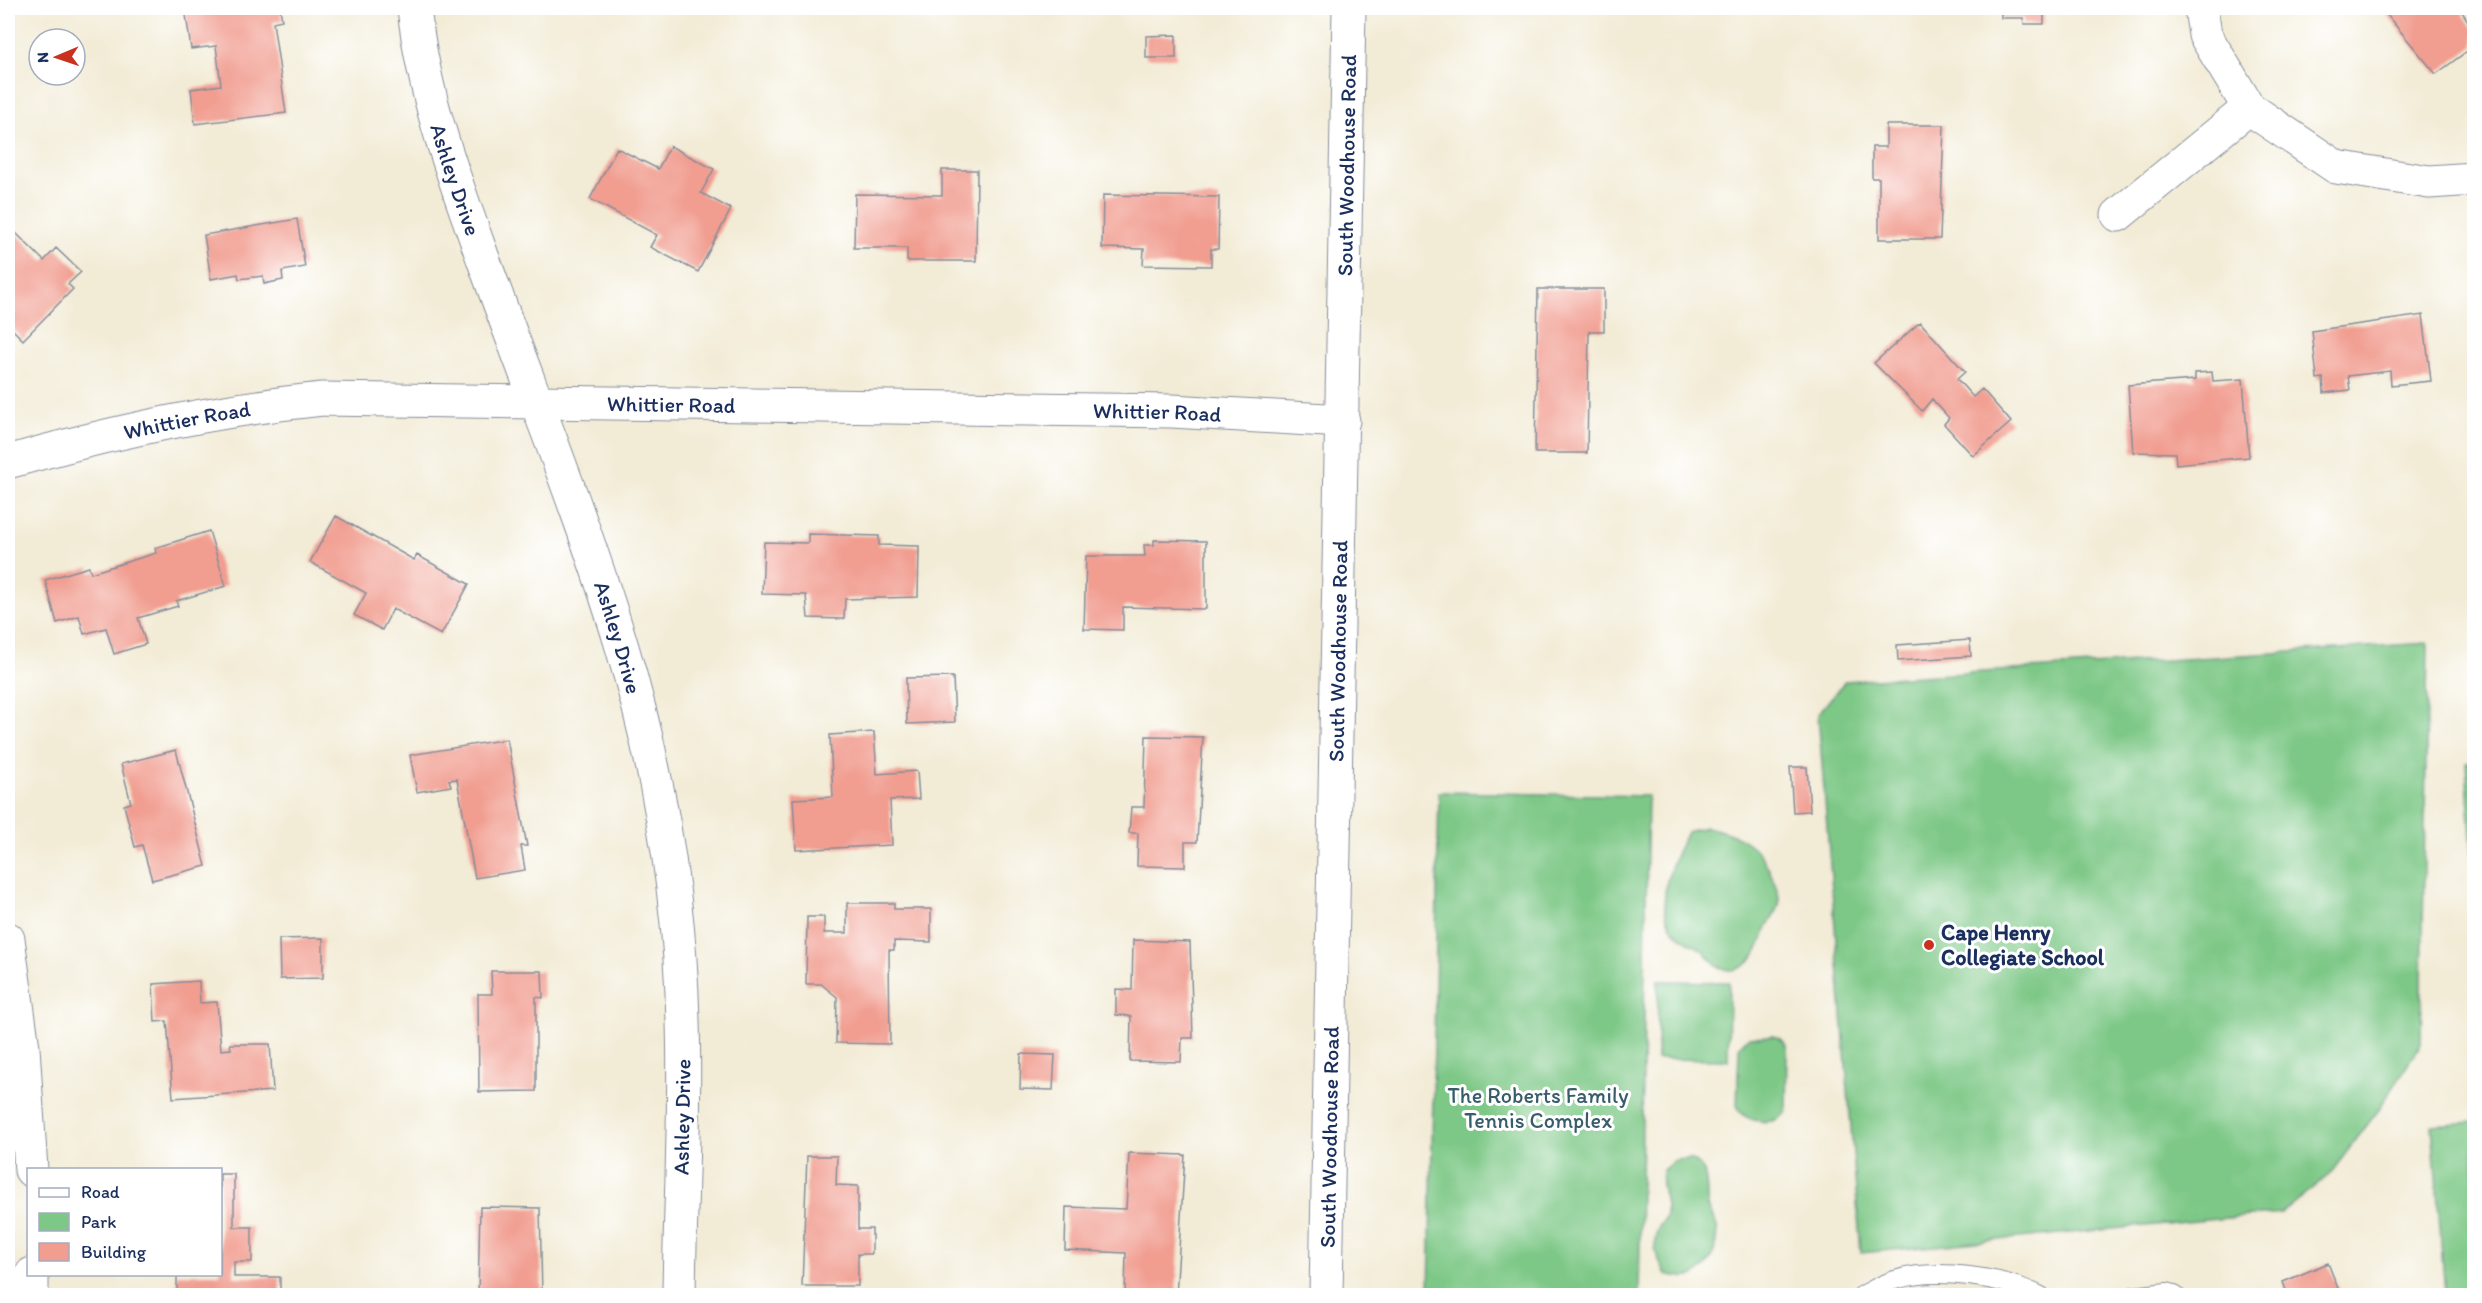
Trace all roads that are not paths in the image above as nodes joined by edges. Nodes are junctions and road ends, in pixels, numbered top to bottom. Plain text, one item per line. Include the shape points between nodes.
1 (414, 8) edge
2 (1349, 8) edge
3 (2201, 8) edge
4 (2249, 108) junction
5 (2475, 179) edge
6 (2118, 215) dead end
7 (534, 401) junction
8 (1343, 421) junction
9 (8, 462) edge
10 (8, 939) edge
11 (31, 1168) edge
12 (32, 1276) edge
13 (32, 1296) edge
14 (679, 1296) edge
15 (1326, 1296) edge
16 (1861, 1296) edge
17 (2041, 1296) edge
18 (2133, 1296) edge
19 (2176, 1296) edge

1 - 7 street, Ashley Drive via 419,51 438,133
2 - 8 street, South Woodhouse Road
3 - 4 street via 2205,35
4 - 5 street via 2336,167 2429,182
4 - 6 street
7 - 8 street, Whittier Road via 1172,411
7 - 9 street, Whittier Road via 322,399 249,407 141,427
7 - 14 street, Ashley Drive via 589,547 622,649 657,789 672,885 683,1021
8 - 15 street, South Woodhouse Road
10 - 11 street via 23,1048
12 - 13 street
16 - 17 lane via 1895,1280 1958,1275 2025,1288
18 - 19 lane via 2167,1292

